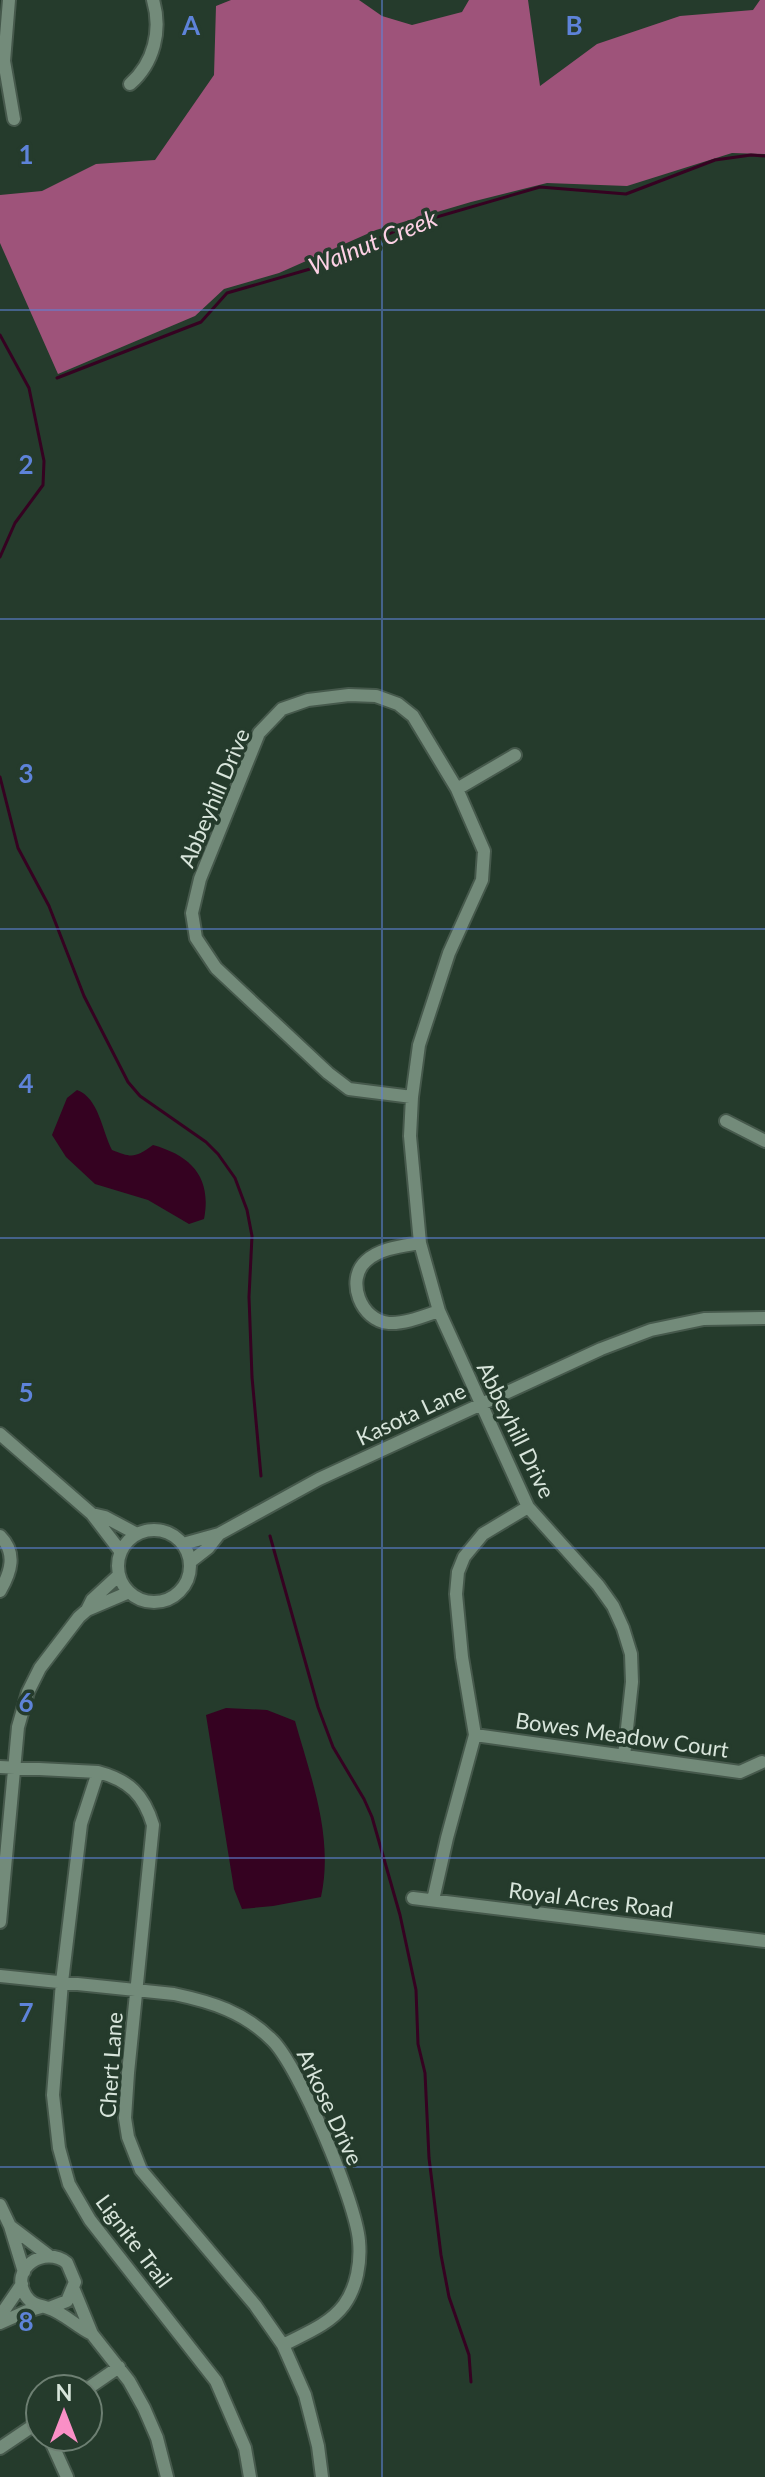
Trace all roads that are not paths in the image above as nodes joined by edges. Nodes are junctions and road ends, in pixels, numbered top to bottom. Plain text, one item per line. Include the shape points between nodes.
1 (9, 0) edge
2 (153, 0) edge
3 (130, 84) dead end
4 (14, 119) dead end
5 (515, 755) dead end
6 (457, 789) junction
7 (412, 1097) junction
8 (726, 1121) dead end
9 (765, 1141) edge
10 (420, 1243) junction
11 (439, 1311) junction
12 (765, 1318) edge
13 (480, 1404) junction
14 (0, 1434) edge
15 (528, 1507) junction
16 (92, 1514) junction
17 (135, 1533) junction
18 (219, 1534) junction
19 (0, 1536) edge
20 (183, 1544) junction
21 (121, 1552) junction
22 (190, 1562) junction
23 (118, 1576) junction
24 (0, 1591) edge
25 (127, 1593) junction
26 (87, 1610) junction
27 (475, 1735) junction
28 (624, 1756) junction
29 (762, 1762) dead end
30 (6, 1767) edge
31 (98, 1772) junction
32 (413, 1898) dead end
33 (433, 1900) junction
34 (0, 1922) edge
35 (765, 1941) edge
36 (0, 1976) edge
37 (62, 1982) junction
38 (137, 1990) junction
39 (0, 2205) edge
40 (10, 2226) junction
41 (48, 2255) junction
42 (23, 2278) junction
43 (74, 2290) junction
44 (45, 2308) junction
45 (0, 2316) edge
46 (0, 2323) edge
47 (92, 2334) junction
48 (283, 2345) junction
49 (119, 2367) junction
50 (104, 2377) edge
51 (24, 2433) edge
52 (0, 2448) edge
53 (56, 2453) edge
54 (67, 2477) edge
55 (167, 2477) edge
56 (250, 2477) edge
57 (322, 2477) edge

1 - 4 street via 4,61
2 - 3 street via 156,38 141,74
5 - 6 street
6 - 7 street, Abbeyhill Drive via 484,851 482,880 432,999
6 - 7 street, Abbeyhill Drive via 413,716 398,704 349,695 282,709 259,733 200,879 192,913 196,938 216,968 328,1073 349,1089
7 - 10 street, Abbeyhill Drive via 412,1178
8 - 9 street
10 - 11 street, Abbeyhill Drive
10 - 11 street via 379,1252 365,1262 356,1290 362,1306 388,1323
11 - 13 street, Abbeyhill Drive
12 - 13 street, Kasota Lane via 704,1319 651,1330
13 - 15 street, Abbeyhill Drive
13 - 18 street, Kasota Lane via 319,1479
14 - 16 street
15 - 27 street via 483,1534 458,1572 462,1657
15 - 28 street, Abbeyhill Drive via 598,1585 623,1628 632,1682
16 - 17 street
16 - 21 street
17 - 20 street via 157,1531
17 - 21 street
18 - 20 street, Kasota Lane
18 - 22 street, Kasota Lane
19 - 24 street via 12,1562
20 - 22 street
21 - 23 street
22 - 25 street, Kasota Lane via 187,1581 175,1596 145,1602
23 - 25 street
23 - 26 street
25 - 26 street
26 - 30 street via 48,1656 28,1692
27 - 28 street, Bowes Meadow Court
27 - 33 street
28 - 29 street, Bowes Meadow Court via 740,1772
30 - 31 street, Chert Lane
30 - 34 street
31 - 37 street, Lignite Trail via 81,1824
31 - 38 street, Chert Lane via 131,1785 153,1825
32 - 33 street, Royal Acres Road
33 - 35 street, Royal Acres Road
36 - 37 street, Arkose Drive
37 - 38 street, Arkose Drive
37 - 56 street, Lignite Trail via 53,2095 69,2184 90,2220 216,2381 245,2448
38 - 48 street, Chert Lane via 125,2118 133,2153 141,2170
38 - 48 street, Arkose Drive via 203,2000 253,2023 289,2064 327,2142 357,2222 358,2269 334,2316
39 - 40 street
40 - 41 street
40 - 42 street
41 - 42 street via 33,2260
41 - 43 street via 72,2269
42 - 44 street via 28,2299
42 - 45 street
43 - 44 street via 62,2305
43 - 47 street
44 - 46 street
44 - 47 street
47 - 49 street
48 - 57 street, Chert Lane via 308,2408
49 - 50 street
49 - 55 street via 151,2423
51 - 52 street
53 - 54 street

